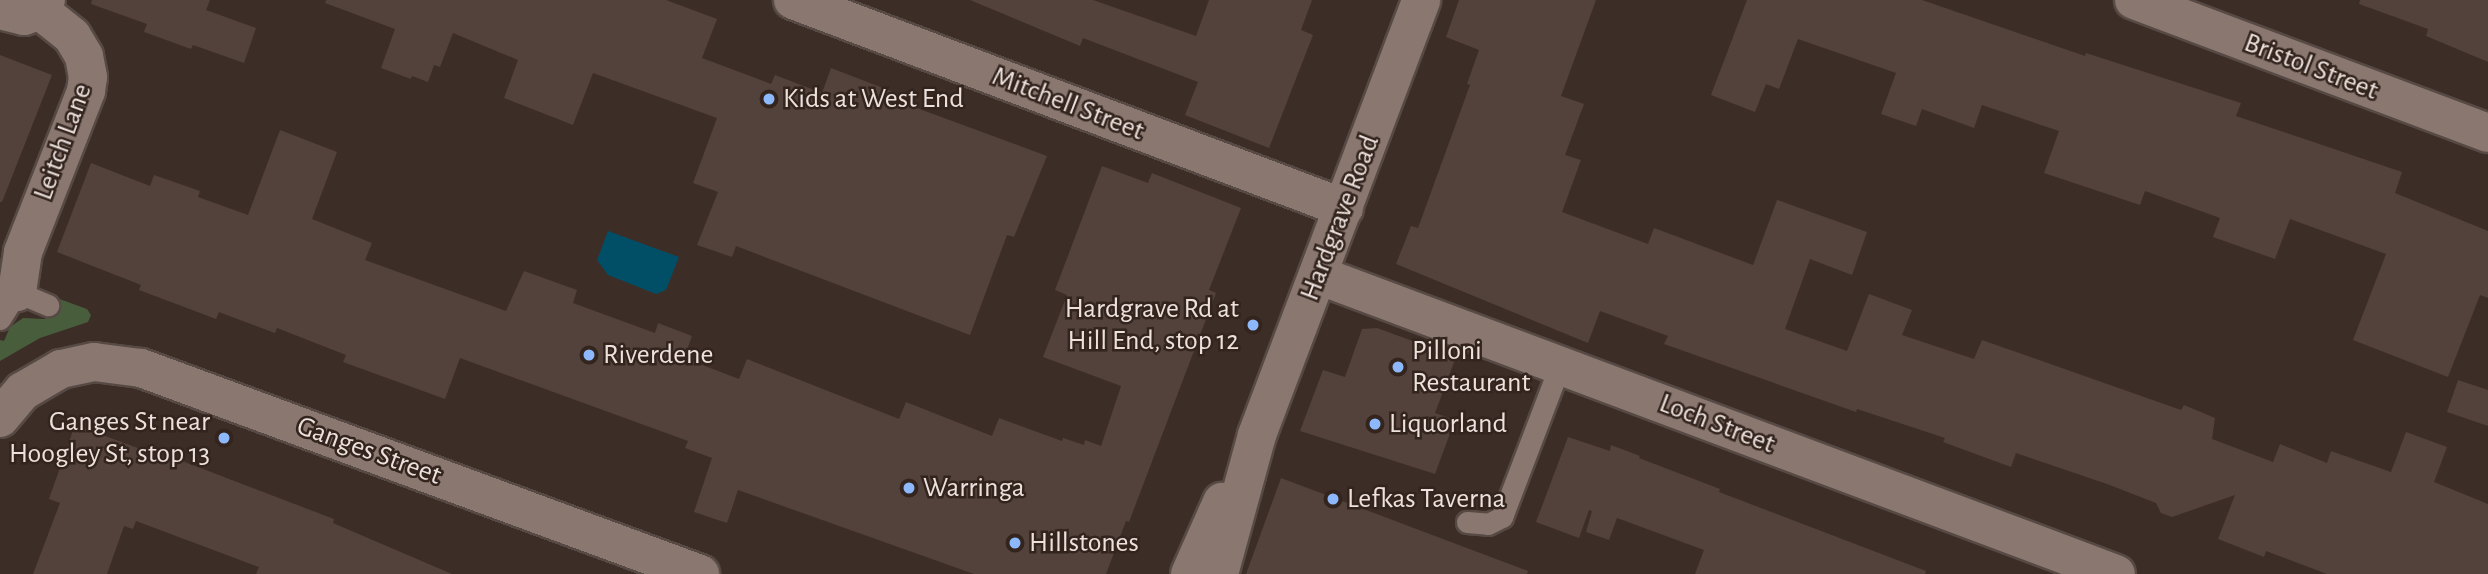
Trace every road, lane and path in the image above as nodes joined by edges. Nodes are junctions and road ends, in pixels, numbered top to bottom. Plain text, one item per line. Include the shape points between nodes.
1 (793, 0) edge
2 (1421, 0) edge
3 (2134, 0) edge
4 (42, 4) edge
5 (0, 10) edge
6 (2488, 133) edge
7 (1344, 208) junction
8 (1318, 275) junction
9 (21, 305) edge
10 (1560, 365) junction
11 (0, 418) edge
12 (1258, 435) junction
13 (1467, 522) dead end
14 (700, 574) edge
15 (1190, 574) edge
16 (1219, 574) edge
17 (2116, 574) edge

1 - 7 street, Mitchell Street
2 - 7 street, Hardgrave Road
3 - 6 street, Bristol Street
4 - 5 street via 24,16
4 - 9 street, Leitch Lane via 76,42 87,64 88,82 23,252
7 - 8 street, Hardgrave Road
8 - 10 street, Loch Street
8 - 12 street, Hardgrave Road
10 - 13 lane via 1502,517 1488,524
10 - 17 street, Loch Street
11 - 14 street, Ganges Street via 35,382 73,365 109,363 141,368
12 - 15 street, Hardgrave Road
12 - 16 street, Hardgrave Road

